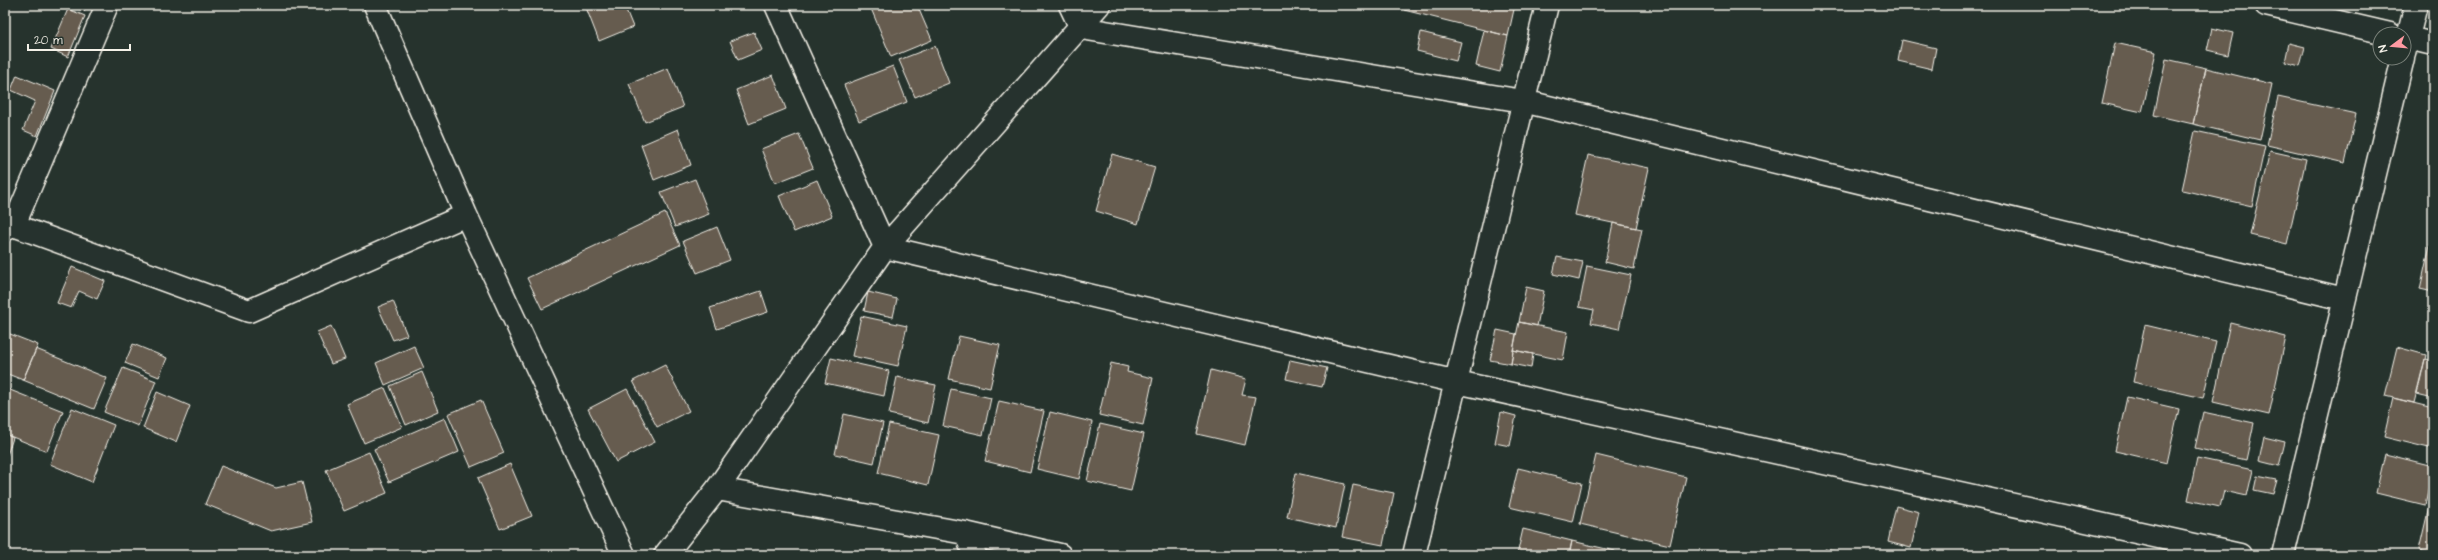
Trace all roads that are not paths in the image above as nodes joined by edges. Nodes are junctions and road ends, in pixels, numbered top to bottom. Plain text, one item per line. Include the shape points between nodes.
1 (107, 5) edge
2 (375, 5) edge
3 (776, 5) edge
4 (1070, 5) edge
5 (1099, 5) edge
6 (1546, 5) edge
7 (2266, 5) edge
8 (2416, 5) edge
9 (2408, 26) edge
10 (1081, 28) junction
11 (2372, 35) edge
12 (2412, 44) edge
13 (2433, 44) edge
14 (2397, 66) edge
15 (1523, 101) junction
16 (466, 215) junction
17 (8, 226) edge
18 (885, 248) junction
19 (2344, 299) junction
20 (1457, 382) junction
21 (717, 489) junction
22 (965, 533) junction
23 (624, 555) edge
24 (665, 555) edge
25 (975, 555) edge
26 (1060, 555) edge
27 (1414, 555) edge
28 (2240, 555) edge
29 (2283, 555) edge

1 - 17 street
2 - 16 street
3 - 18 street
4 - 10 street
5 - 10 street
6 - 15 street
7 - 11 street
8 - 9 street
10 - 15 street
10 - 18 street
12 - 13 street
14 - 19 street
15 - 19 street
15 - 20 street
16 - 17 street via 249,311
16 - 23 street
18 - 20 street
18 - 21 street
19 - 29 street
20 - 27 street
20 - 28 street
21 - 22 street
21 - 24 street
22 - 25 street
22 - 26 street

